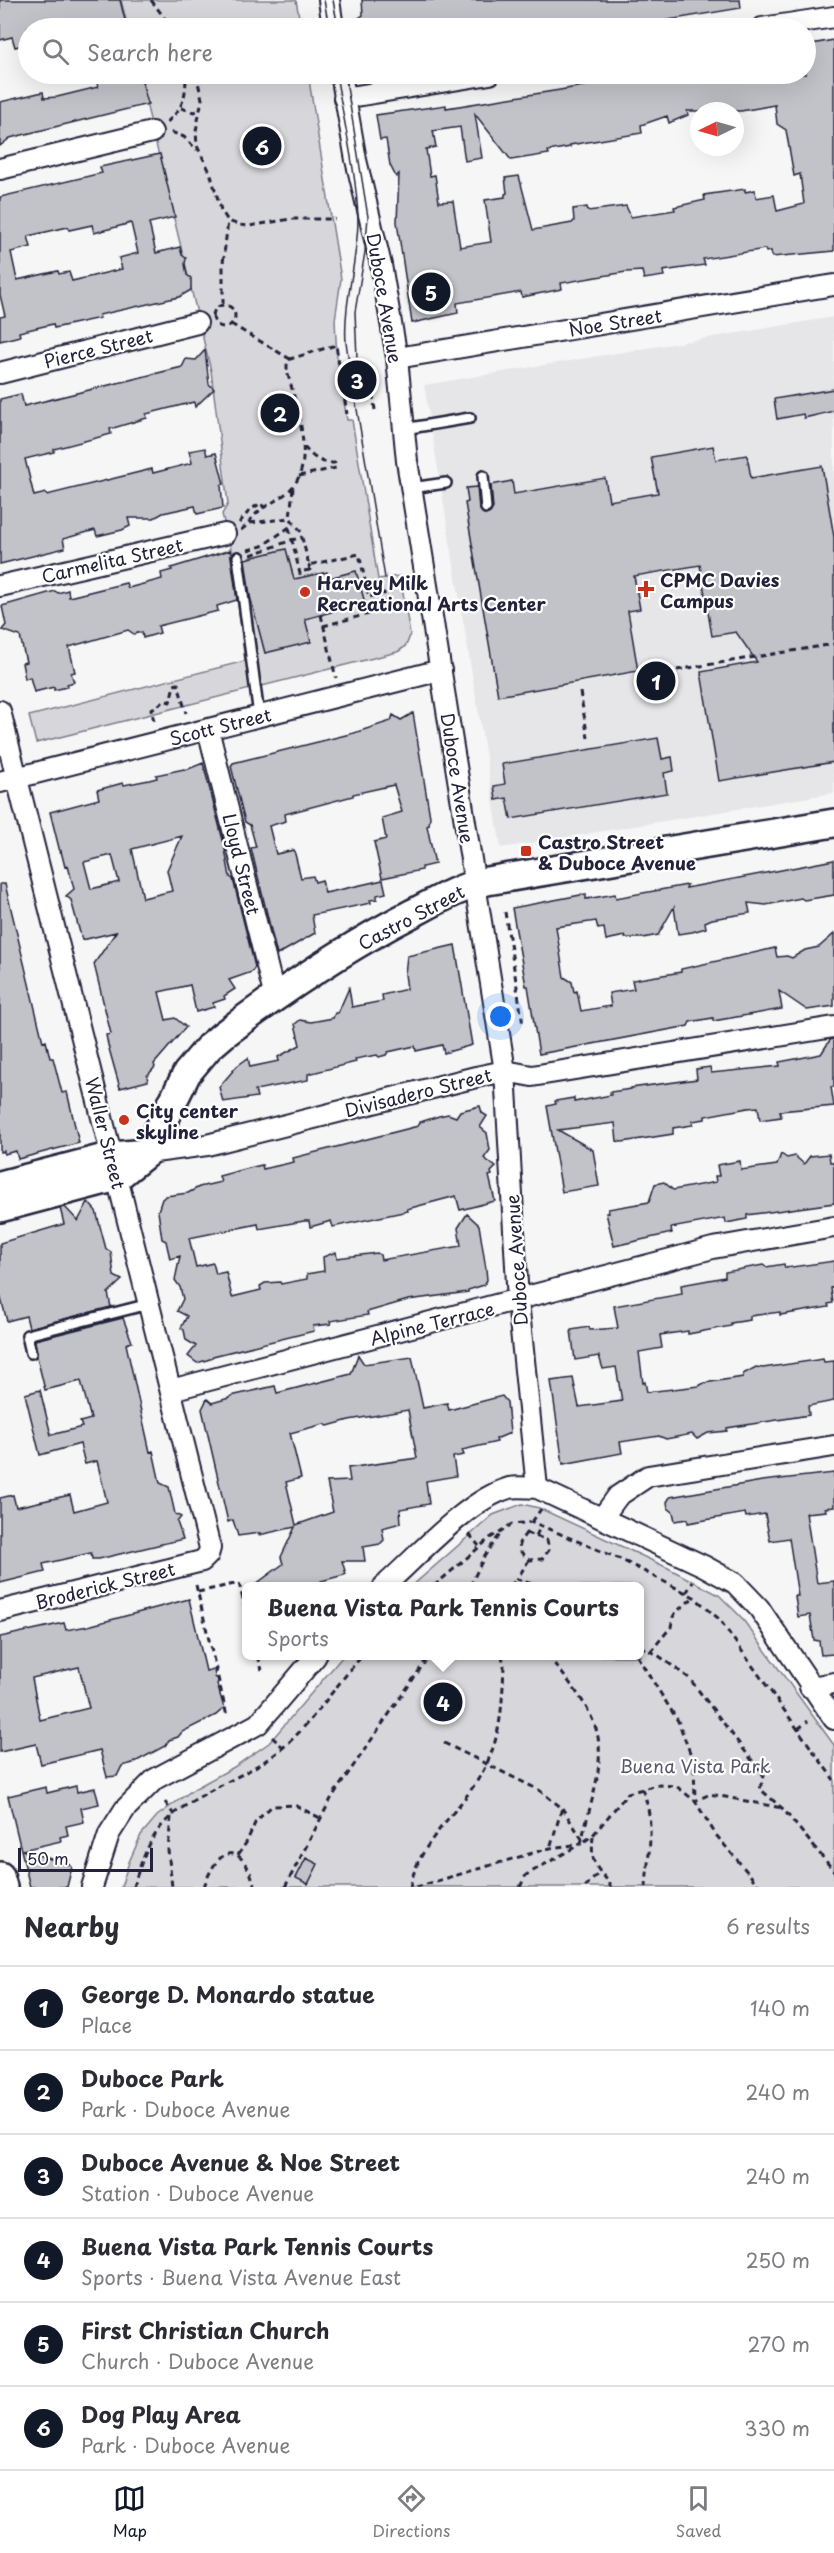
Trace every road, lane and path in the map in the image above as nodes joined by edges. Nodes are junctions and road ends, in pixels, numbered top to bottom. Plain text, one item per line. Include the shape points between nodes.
1 (151, 0) edge
2 (329, 0) edge
3 (834, 17) edge
4 (164, 18) edge
5 (332, 18) edge
6 (816, 20) edge
7 (185, 84) edge
8 (198, 84) edge
9 (342, 84) edge
10 (429, 84) edge
11 (344, 98) junction
12 (181, 108) junction
13 (201, 110) junction
14 (152, 132) junction
15 (201, 156) junction
16 (0, 169) edge
17 (335, 219) dead end
18 (228, 221) junction
19 (834, 285) edge
20 (222, 304) junction
21 (197, 323) dead end
22 (231, 324) junction
23 (397, 358) junction
24 (290, 359) junction
25 (0, 373) edge
26 (376, 387) dead end
27 (375, 410) dead end
28 (347, 414) dead end
29 (470, 418) dead end
30 (404, 429) junction
31 (302, 445) junction
32 (299, 476) junction
33 (483, 476) dead end
34 (446, 483) dead end
35 (293, 487) junction
36 (411, 488) junction
37 (264, 508) junction
38 (486, 508) dead end
39 (290, 519) junction
40 (249, 523) junction
41 (295, 524) junction
42 (289, 528) junction
43 (230, 532) junction
44 (302, 537) junction
45 (292, 540) junction
46 (238, 557) dead end
47 (309, 567) junction
48 (304, 571) dead end
49 (311, 576) dead end
50 (301, 578) dead end
51 (0, 586) edge
52 (407, 605) dead end
53 (387, 609) junction
54 (321, 615) dead end
55 (323, 626) junction
56 (834, 644) edge
57 (441, 670) junction
58 (677, 670) dead end
59 (336, 678) dead end
60 (580, 692) dead end
61 (0, 711) edge
62 (186, 713) dead end
63 (260, 716) junction
64 (154, 721) dead end
65 (208, 729) junction
66 (588, 738) dead end
67 (8, 780) edge
68 (834, 823) edge
69 (475, 884) junction
70 (505, 912) dead end
71 (275, 998) junction
72 (524, 1025) dead end
73 (834, 1027) edge
74 (505, 1071) junction
75 (147, 1153) junction
76 (114, 1167) junction
77 (0, 1185) edge
78 (0, 1208) edge
79 (834, 1227) edge
80 (518, 1301) junction
81 (149, 1304) junction
82 (31, 1353) dead end
83 (171, 1390) junction
84 (834, 1446) edge
85 (537, 1488) junction
86 (541, 1509) dead end
87 (602, 1518) junction
88 (532, 1522) junction
89 (541, 1525) junction
90 (560, 1526) dead end
91 (503, 1530) junction
92 (557, 1532) junction
93 (469, 1534) dead end
94 (536, 1536) junction
95 (479, 1546) junction
96 (208, 1555) joint
97 (529, 1560) junction
98 (517, 1579) junction
99 (389, 1582) edge
100 (439, 1582) edge
101 (472, 1582) edge
102 (514, 1582) edge
103 (517, 1582) edge
104 (525, 1582) edge
105 (196, 1585) dead end
106 (198, 1592) junction
107 (242, 1597) edge
108 (694, 1597) junction
109 (0, 1611) edge
110 (644, 1649) edge
111 (650, 1652) junction
112 (259, 1660) edge
113 (313, 1660) edge
114 (359, 1660) edge
115 (426, 1660) edge
116 (503, 1660) edge
117 (551, 1660) edge
118 (639, 1660) edge
119 (262, 1670) dead end
120 (834, 1683) edge
121 (810, 1686) junction
122 (227, 1716) dead end
123 (834, 1719) edge
124 (808, 1721) dead end
125 (798, 1729) junction
126 (272, 1737) dead end
127 (444, 1743) dead end
128 (284, 1748) junction
129 (487, 1765) junction
130 (834, 1780) edge
131 (641, 1788) junction
132 (695, 1801) junction
133 (165, 1802) dead end
134 (562, 1808) junction
135 (783, 1809) junction
136 (173, 1816) junction
137 (322, 1819) junction
138 (593, 1835) junction
139 (582, 1841) junction
140 (550, 1848) junction
141 (238, 1855) junction
142 (834, 1871) edge
143 (600, 1872) junction
144 (0, 1876) edge
145 (3, 1887) edge
146 (92, 1887) edge
147 (133, 1887) edge
148 (172, 1887) edge
149 (204, 1887) edge
150 (255, 1887) edge
151 (285, 1887) edge
152 (410, 1887) edge
153 (416, 1887) edge
154 (520, 1887) edge
155 (585, 1887) edge
156 (610, 1887) edge
157 (646, 1887) edge
158 (760, 1887) edge

1 - 4 path
2 - 5 street
3 - 6 street
7 - 12 path
8 - 13 path
9 - 11 street, Duboce Avenue
10 - 11 street
11 - 23 street, Duboce Avenue
12 - 13 path
12 - 14 path
13 - 15 path via 196,138
14 - 15 path via 184,137
14 - 16 street
15 - 18 path
17 - 18 path via 291,219 249,226
18 - 20 path
19 - 23 street, Noe Street
20 - 22 path via 234,310
20 - 22 path via 213,311 213,319 222,327
21 - 25 street, Pierce Street
22 - 24 path
23 - 30 street, Duboce Avenue
24 - 28 path via 336,345
24 - 31 path via 287,371 299,413
26 - 27 path via 372,388
29 - 30 lane
30 - 36 street, Duboce Avenue
31 - 32 path
31 - 32 path via 313,457 335,463 336,468
32 - 35 path
33 - 38 lane
34 - 36 lane
35 - 37 path
35 - 39 path
36 - 57 street, Duboce Avenue
37 - 40 path
37 - 43 path via 261,503 241,522 223,528
39 - 40 path
39 - 41 path
40 - 43 path
41 - 42 path
41 - 44 path
42 - 45 path
42 - 45 path via 262,546 246,550 247,556
43 - 51 street, Carmelita Street
44 - 45 path
44 - 47 path
45 - 50 path
46 - 63 lane
47 - 48 path
47 - 49 path
47 - 53 path via 359,554 369,597 384,593
52 - 53 path
53 - 55 path
54 - 55 path
55 - 59 path
56 - 58 path
57 - 63 street, Scott Street
57 - 69 street, Duboce Avenue
60 - 66 path
61 - 67 street, Waller Street
62 - 64 path via 180,688 174,684 170,702 164,700 151,708
63 - 65 street, Scott Street
65 - 67 street, Scott Street
65 - 71 street, Lloyd Street
67 - 76 street, Waller Street
68 - 69 main road, Castro Street
69 - 71 main road, Castro Street via 377,932
69 - 74 street, Duboce Avenue
70 - 72 path
71 - 75 main road, Castro Street via 223,1035 197,1060
73 - 74 street, Divisadero Street via 532,1076
74 - 75 street, Divisadero Street via 207,1145
74 - 80 street, Duboce Avenue
75 - 76 main road
76 - 77 main road
76 - 78 main road
76 - 81 street, Waller Street
79 - 80 street, Alpine Terrace via 713,1248
80 - 83 street, Alpine Terrace
80 - 85 street, Duboce Avenue
81 - 82 lane via 27,1335
81 - 83 street, Waller Street
83 - 96 street, Waller Street via 210,1548
84 - 87 street via 648,1476 618,1497
85 - 87 street
85 - 99 street via 511,1487 487,1497
86 - 88 path
87 - 121 street via 735,1583 759,1608
88 - 89 path
88 - 91 path via 512,1524
89 - 92 path
89 - 94 path
90 - 92 path
91 - 95 path
91 - 101 path
92 - 108 path via 621,1559
93 - 95 path
94 - 97 path via 526,1533 519,1543
94 - 97 path via 548,1540 549,1550 542,1559
95 - 100 path
96 - 109 street, Broderick Street via 202,1561
97 - 98 path
98 - 102 path
98 - 103 path
98 - 104 path
105 - 106 path
106 - 107 path via 238,1582
106 - 122 path
108 - 111 path via 676,1612 671,1627
108 - 125 path via 718,1619
110 - 111 path
111 - 135 path via 689,1678 764,1776 760,1789
112 - 119 path
113 - 146 street via 258,1724 155,1779 125,1809 109,1834
114 - 128 path
115 - 137 path via 332,1797
116 - 129 path via 499,1733
117 - 139 path via 596,1729 599,1756
118 - 132 path via 678,1722 694,1763
120 - 121 street
121 - 123 street
124 - 125 path
125 - 130 path
126 - 128 path
127 - 129 path
128 - 136 path
129 - 134 path via 539,1790
129 - 152 path via 429,1843 414,1868
131 - 132 path via 669,1784
131 - 138 path via 628,1792
131 - 157 path via 651,1819 652,1838
132 - 135 path via 710,1794
132 - 158 path via 716,1835
133 - 136 path
134 - 139 path
134 - 140 path
135 - 142 path
136 - 147 path via 159,1828 143,1855
136 - 148 path via 168,1850
137 - 141 path via 295,1805 272,1806 256,1821
137 - 151 path
138 - 139 path
138 - 143 path via 591,1859
139 - 140 path
139 - 154 path via 526,1875
140 - 153 path
141 - 149 path via 227,1854 214,1862
141 - 150 path via 249,1865
143 - 155 path
143 - 156 path
144 - 145 main road

